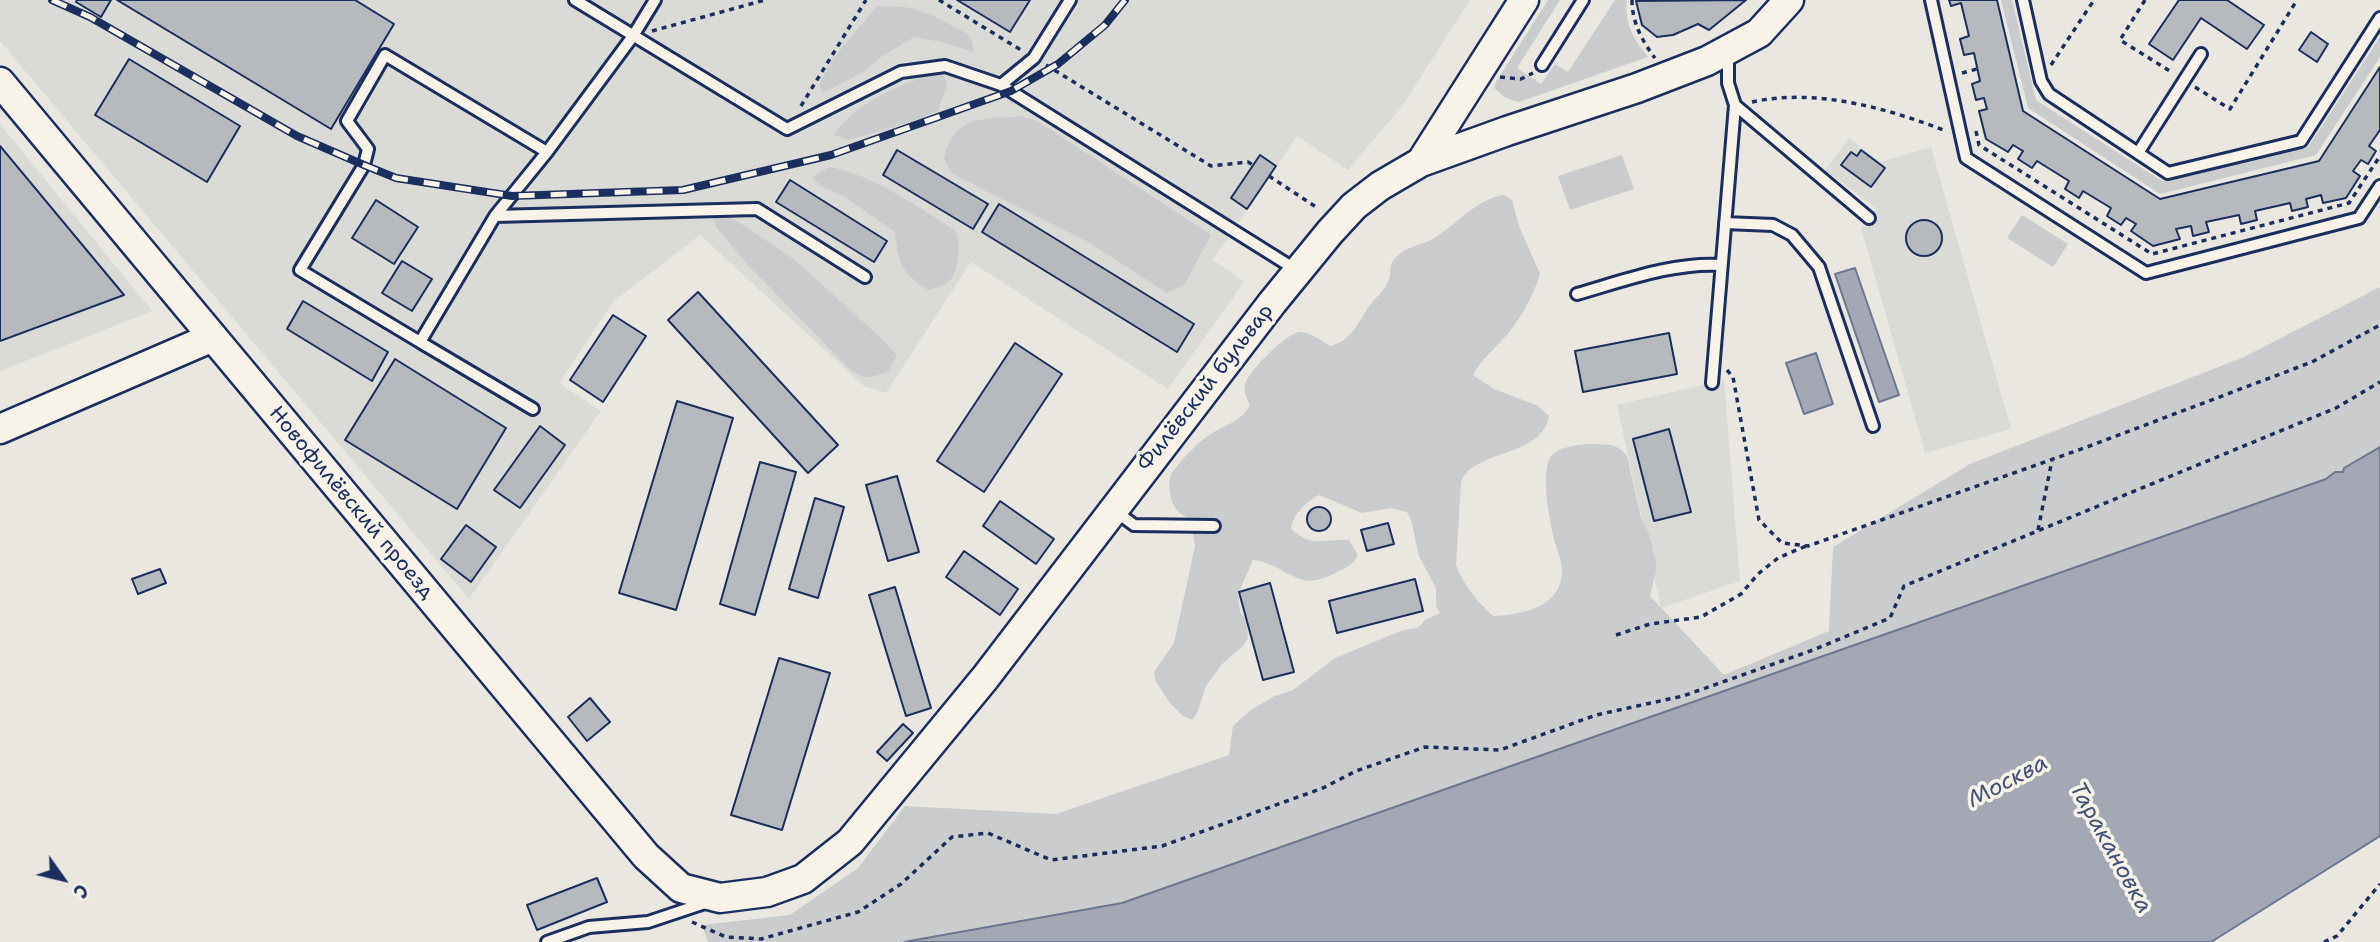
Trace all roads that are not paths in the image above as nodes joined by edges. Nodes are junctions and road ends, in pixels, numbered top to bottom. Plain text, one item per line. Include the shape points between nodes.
1 (575, 0) edge
2 (655, 0) edge
3 (1070, 0) edge
4 (1524, 0) edge
5 (1583, 0) edge
6 (1788, 0) edge
7 (1931, 0) edge
8 (2023, 0) edge
9 (2380, 18) edge
10 (633, 36) junction
11 (1728, 51) junction
12 (2201, 54) dead end
13 (1542, 65) road end
14 (0, 82) edge
15 (1001, 85) junction
16 (1735, 105) junction
17 (547, 152) junction
18 (2138, 153) junction
19 (1421, 162) junction
20 (2380, 186) edge
21 (495, 216) junction
22 (1869, 218) dead end
23 (1725, 223) junction
24 (1721, 265) junction
25 (1298, 271) junction
26 (865, 277) dead end
27 (1577, 294) dead end
28 (213, 337) junction
29 (420, 342) junction
30 (1712, 383) dead end
31 (533, 409) dead end
32 (1873, 426) dead end
33 (0, 429) edge
34 (1112, 509) junction
35 (1214, 526) dead end
36 (720, 898) junction
37 (547, 942) edge

1 - 10 lane
2 - 10 lane
3 - 15 lane via 1034,58
4 - 19 street
5 - 13 lane
6 - 11 street, Филёвский бульвар via 1759,33
7 - 20 lane via 1966,158 2146,273 2359,218
8 - 18 lane via 2041,81 2049,94
9 - 18 lane via 2301,141 2168,173
10 - 15 lane via 787,129 901,72 945,66
10 - 17 lane
11 - 16 lane via 1728,83
11 - 19 street, Филёвский бульвар via 1637,88
12 - 18 lane
14 - 28 street, Новофилёвский проезд
15 - 25 lane
16 - 22 lane
16 - 23 lane
17 - 21 lane
17 - 29 lane via 385,55 347,121 368,149 364,165 300,270
19 - 25 street, Филёвский бульвар via 1354,206
21 - 26 lane via 757,209
21 - 29 lane
23 - 24 lane
23 - 32 lane via 1773,225 1792,235 1819,267
24 - 27 lane via 1646,274
24 - 30 lane
25 - 34 street, Филёвский бульвар
28 - 33 street
28 - 36 street, Новофилёвский проезд via 646,856 681,888
29 - 31 lane
34 - 35 lane via 1134,525
34 - 36 street, Филёвский бульвар via 985,678 850,842 803,879 766,892
36 - 37 lane via 648,922 589,927

